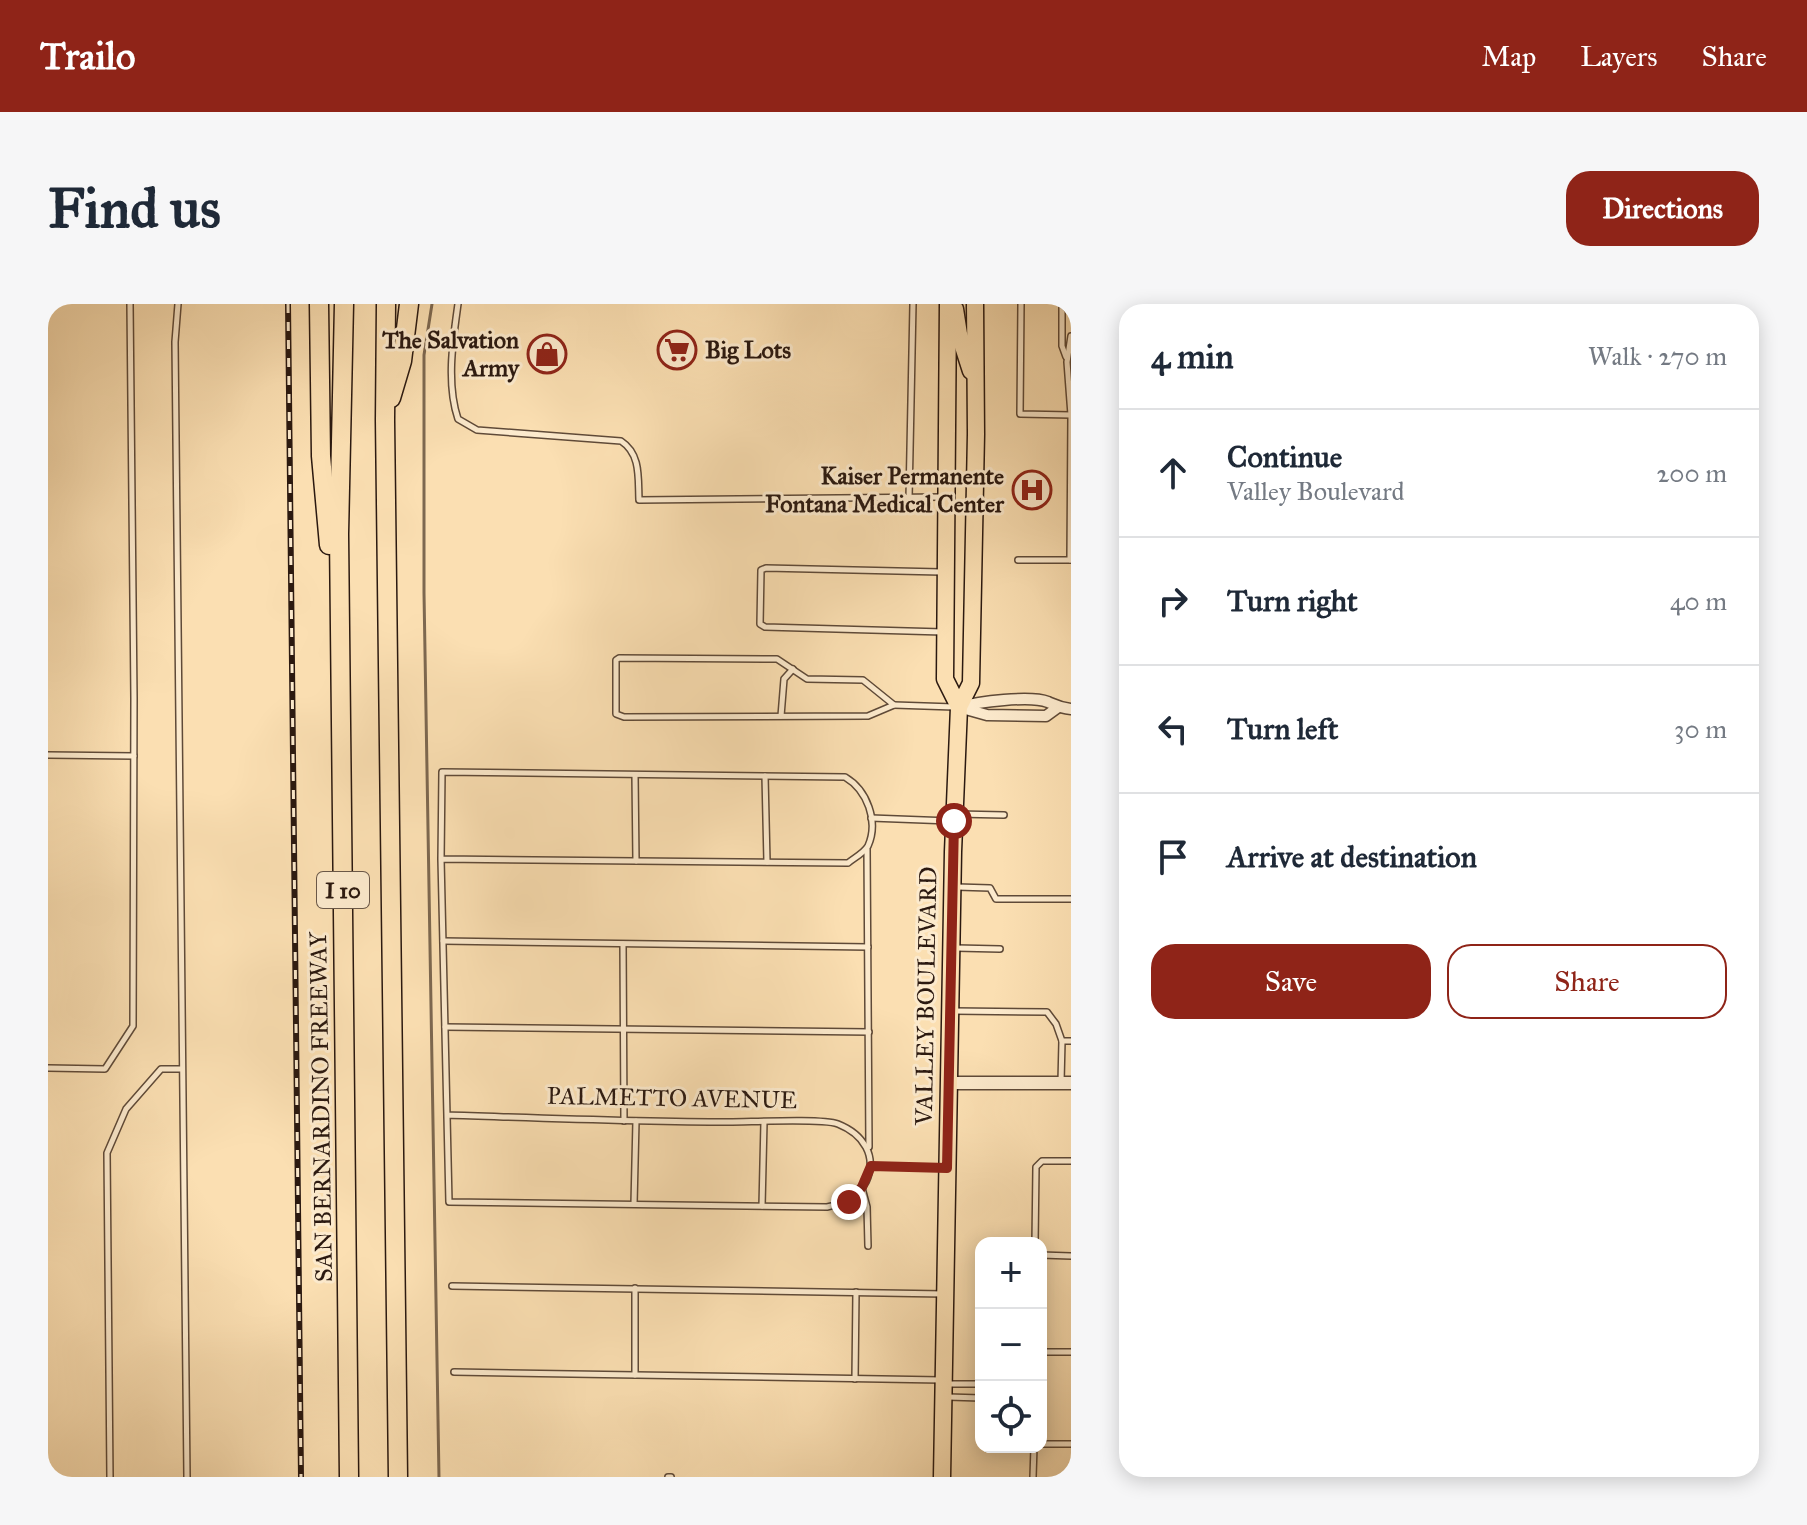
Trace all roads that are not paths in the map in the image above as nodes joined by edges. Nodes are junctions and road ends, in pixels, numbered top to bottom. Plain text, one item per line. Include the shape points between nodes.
1 (130, 304) edge
2 (178, 304) edge
3 (319, 304) edge
4 (344, 304) edge
5 (386, 304) edge
6 (409, 304) edge
7 (458, 304) edge
8 (913, 304) edge
9 (950, 304) edge
10 (975, 304) edge
11 (1021, 304) edge
12 (1062, 304) edge
13 (1071, 336) edge
14 (1067, 362) junction
15 (976, 388) junction
16 (1071, 415) edge
17 (385, 420) junction
18 (947, 496) junction
19 (909, 498) junction
20 (1018, 560) dead end
21 (1070, 560) edge
22 (946, 572) junction
23 (945, 632) junction
24 (793, 669) junction
25 (341, 682) junction
26 (894, 705) junction
27 (959, 707) junction
28 (1071, 709) edge
29 (781, 716) junction
30 (48, 755) edge
31 (134, 756) junction
32 (635, 775) junction
33 (765, 776) junction
34 (1004, 815) dead end
35 (954, 817) junction
36 (871, 818) junction
37 (867, 848) junction
38 (441, 859) junction
39 (636, 861) junction
40 (767, 862) junction
41 (952, 886) junction
42 (1071, 899) edge
43 (443, 941) junction
44 (623, 944) junction
45 (868, 947) junction
46 (951, 948) junction
47 (1000, 949) dead end
48 (950, 1011) junction
49 (445, 1027) junction
50 (623, 1029) junction
51 (869, 1032) junction
52 (1062, 1041) junction
53 (1071, 1041) edge
54 (48, 1068) edge
55 (182, 1069) junction
56 (948, 1083) junction
57 (1066, 1083) edge
58 (447, 1115) junction
59 (624, 1121) junction
60 (636, 1121) junction
61 (764, 1122) junction
62 (868, 1150) junction
63 (1071, 1161) edge
64 (871, 1166) junction
65 (947, 1168) junction
66 (862, 1187) junction
67 (634, 1205) junction
68 (762, 1206) junction
69 (1035, 1237) edge
70 (868, 1246) dead end
71 (1047, 1255) edge
72 (1071, 1256) edge
73 (452, 1286) dead end
74 (635, 1288) junction
75 (856, 1292) junction
76 (945, 1294) junction
77 (1047, 1352) edge
78 (1071, 1352) edge
79 (454, 1372) dead end
80 (635, 1375) junction
81 (855, 1379) junction
82 (975, 1384) edge
83 (944, 1387) junction
84 (975, 1396) edge
85 (1047, 1444) edge
86 (1071, 1444) edge
87 (1034, 1453) edge
88 (110, 1477) edge
89 (187, 1477) edge
90 (349, 1477) edge
91 (398, 1477) edge
92 (942, 1477) edge
93 (1033, 1477) edge

1 - 31 lane
2 - 55 lane
3 - 25 highway via 321,456
4 - 25 highway, SAN BERNARDINO FREEWAY / I 10
5 - 17 highway, I 10
6 - 17 highway via 402,361
7 - 19 lane via 451,383 458,419 477,430 621,441 631,447 637,461 639,500
8 - 19 lane
9 - 15 main road via 958,313
9 - 18 main road, VALLEY BOULEVARD
10 - 15 main road, VALLEY BOULEVARD
11 - 16 lane via 1020,414
12 - 14 lane
13 - 14 lane
14 - 16 lane
15 - 27 main road, VALLEY BOULEVARD via 971,683
16 - 21 lane
17 - 91 highway, I 10
18 - 19 lane
18 - 22 main road, VALLEY BOULEVARD
20 - 21 lane
22 - 23 main road, VALLEY BOULEVARD
22 - 23 lane via 766,568 761,570 760,624
23 - 27 main road, VALLEY BOULEVARD via 945,679
24 - 26 lane via 807,679 863,680
24 - 29 lane via 784,679
24 - 29 lane via 777,659 616,660 616,714 624,717
25 - 90 highway, SAN BERNARDINO FREEWAY / I 10
26 - 27 lane
26 - 29 lane via 868,716
27 - 28 street via 987,715 1046,716 1057,708
27 - 35 main road, VALLEY BOULEVARD
30 - 31 lane
31 - 54 lane via 133,1026 105,1069
32 - 33 lane
32 - 38 lane via 442,772
32 - 39 lane
33 - 36 lane via 845,777 860,785
33 - 40 lane
34 - 35 lane
35 - 36 lane
35 - 41 main road, VALLEY BOULEVARD
36 - 37 lane
37 - 40 lane via 848,863
37 - 45 lane
38 - 39 lane
38 - 43 lane
39 - 40 lane
41 - 42 lane via 990,888 996,899
41 - 46 main road, VALLEY BOULEVARD
43 - 44 lane
43 - 49 lane
44 - 45 lane
44 - 50 lane
45 - 51 lane
46 - 47 lane
46 - 48 main road, VALLEY BOULEVARD
48 - 52 lane via 1047,1012
48 - 56 main road, VALLEY BOULEVARD
49 - 50 lane
49 - 58 lane
50 - 51 lane
50 - 59 lane
51 - 62 lane
52 - 53 lane
52 - 57 lane
55 - 88 lane via 161,1069 126,1109 107,1153
55 - 89 lane
56 - 57 street
56 - 65 main road, VALLEY BOULEVARD
58 - 59 lane, PALMETTO AVENUE
58 - 67 lane via 449,1202
59 - 60 lane, PALMETTO AVENUE
60 - 61 lane, PALMETTO AVENUE
60 - 67 lane
61 - 62 lane, PALMETTO AVENUE via 834,1122 864,1141
61 - 68 lane
62 - 64 lane
63 - 69 lane via 1042,1161 1036,1167
64 - 65 lane
64 - 66 lane
65 - 76 main road, VALLEY BOULEVARD
66 - 68 lane via 849,1202 827,1207
66 - 70 lane
67 - 68 lane
71 - 72 lane
73 - 74 lane
74 - 75 lane
74 - 80 lane
75 - 76 lane
75 - 81 lane
76 - 83 main road, VALLEY BOULEVARD
77 - 78 lane
79 - 80 lane
80 - 81 lane
81 - 83 lane
82 - 83 lane
83 - 84 lane
83 - 92 main road, VALLEY BOULEVARD
85 - 86 lane
87 - 93 lane

